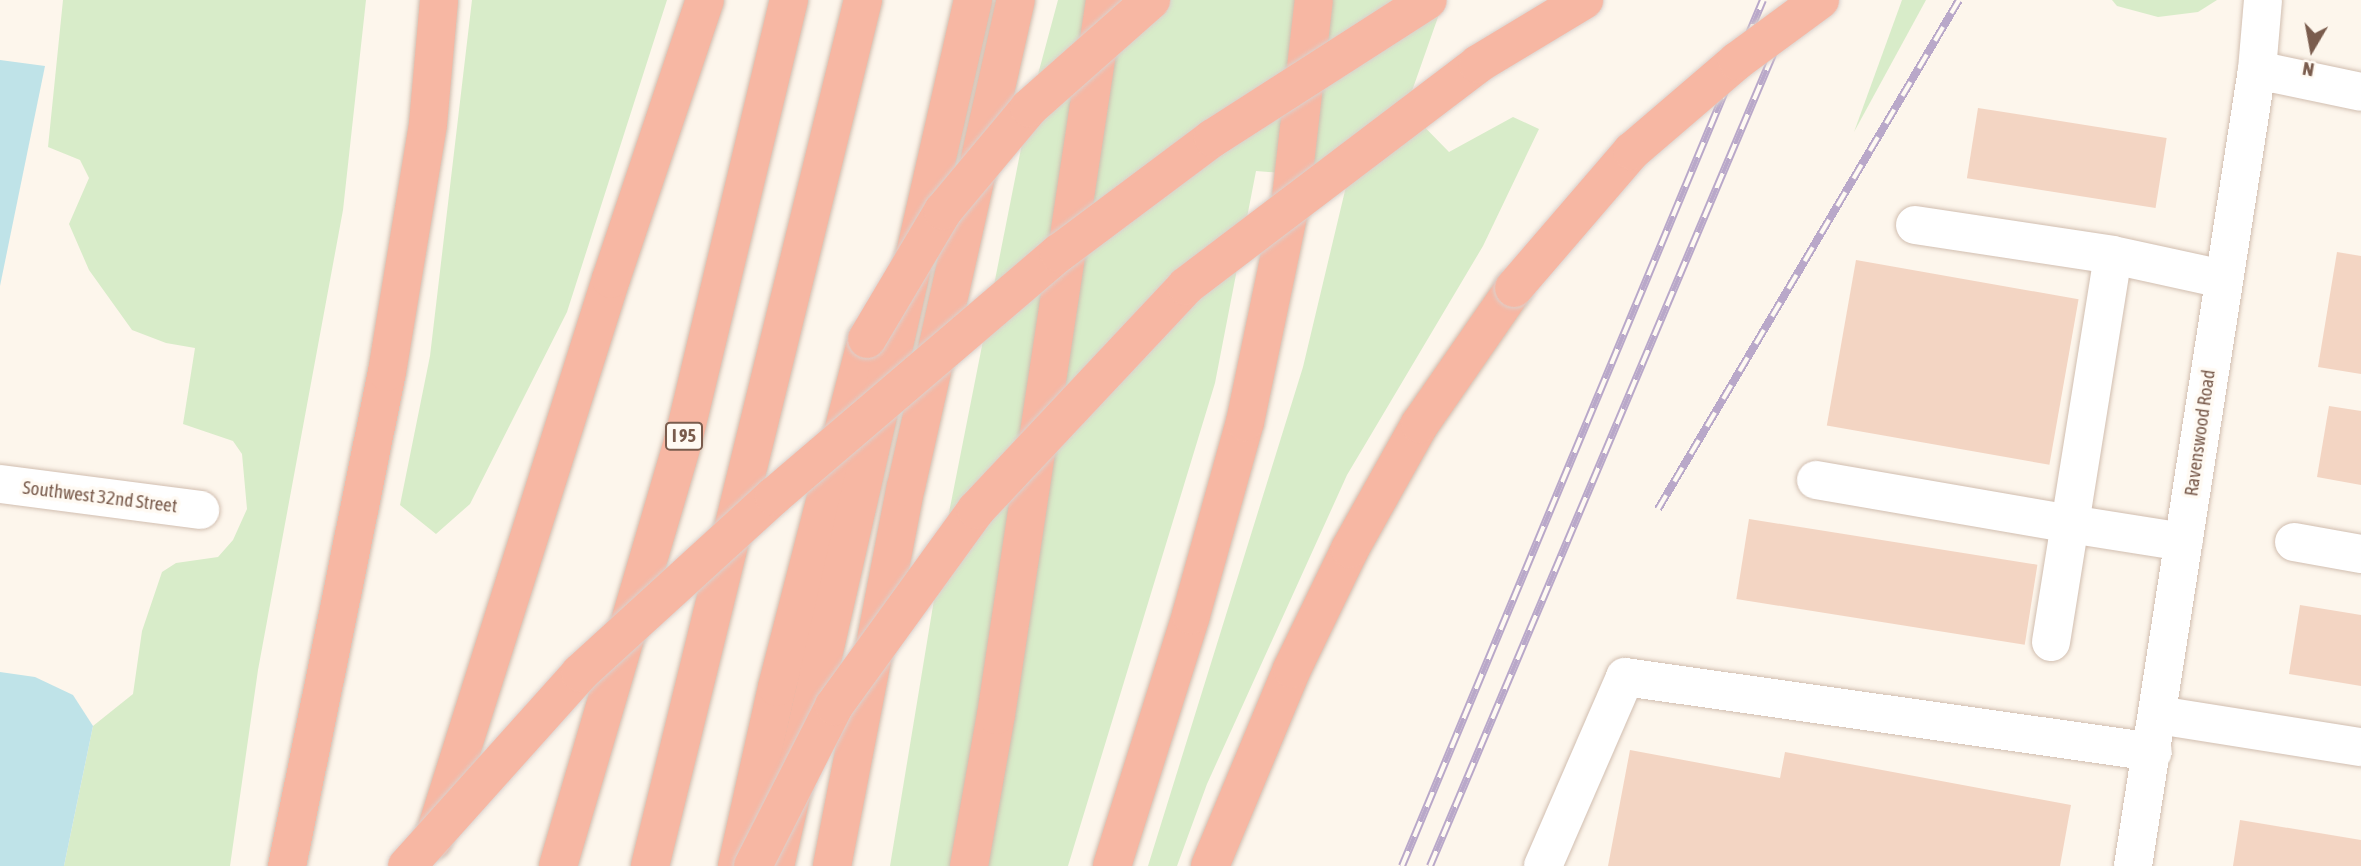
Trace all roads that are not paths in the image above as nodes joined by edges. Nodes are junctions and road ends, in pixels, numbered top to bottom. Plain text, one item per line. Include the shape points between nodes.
1 (439, 0) edge
2 (705, 0) edge
3 (789, 0) edge
4 (863, 0) edge
5 (973, 0) edge
6 (1016, 0) edge
7 (1105, 0) edge
8 (1151, 0) edge
9 (1314, 0) edge
10 (1428, 0) edge
11 (1584, 0) edge
12 (1820, 0) edge
13 (2263, 0) edge
14 (2257, 70) junction
15 (2361, 92) edge
16 (1915, 225) dead end
17 (2113, 255) junction
18 (2223, 279) junction
19 (1816, 480) dead end
20 (0, 484) edge
21 (200, 510) dead end
22 (2070, 524) junction
23 (2184, 542) junction
24 (2294, 542) dead end
25 (2361, 554) edge
26 (2051, 642) dead end
27 (2158, 715) junction
28 (2361, 747) edge
29 (2153, 752) junction
30 (287, 866) edge
31 (407, 866) edge
32 (424, 866) edge
33 (558, 866) edge
34 (650, 866) edge
35 (737, 866) edge
36 (753, 866) edge
37 (775, 866) edge
38 (832, 866) edge
39 (969, 866) edge
40 (1112, 866) edge
41 (1210, 866) edge
42 (1543, 866) edge
43 (2133, 866) edge

1 - 30 highway via 428,124 387,373
2 - 32 highway
3 - 33 highway, I 95 via 683,441
4 - 34 highway
5 - 37 highway
6 - 38 highway via 906,487
7 - 39 highway via 999,702
8 - 35 highway, bridge via 1029,108 943,211 867,340 777,687
9 - 40 highway via 1297,154 1245,422 1191,615
10 - 31 highway, bridge via 1213,138 1059,253 774,496 580,673
11 - 36 highway, bridge via 1478,64 1186,286 976,510 834,706
12 - 41 highway, bridge via 1737,61 1632,150 1514,288 1420,424 1356,537 1292,669
13 - 14 street, Ravenswood Road
14 - 15 street
14 - 18 street, Ravenswood Road
16 - 17 street
17 - 18 street
17 - 22 street
18 - 23 street, Ravenswood Road
19 - 22 street
20 - 21 street, Southwest 32nd Street
22 - 23 street
22 - 26 street
23 - 27 street, Ravenswood Road
24 - 25 street
27 - 28 street
27 - 29 street, Ravenswood Road
29 - 42 street via 1625,677
29 - 43 street, Ravenswood Road

